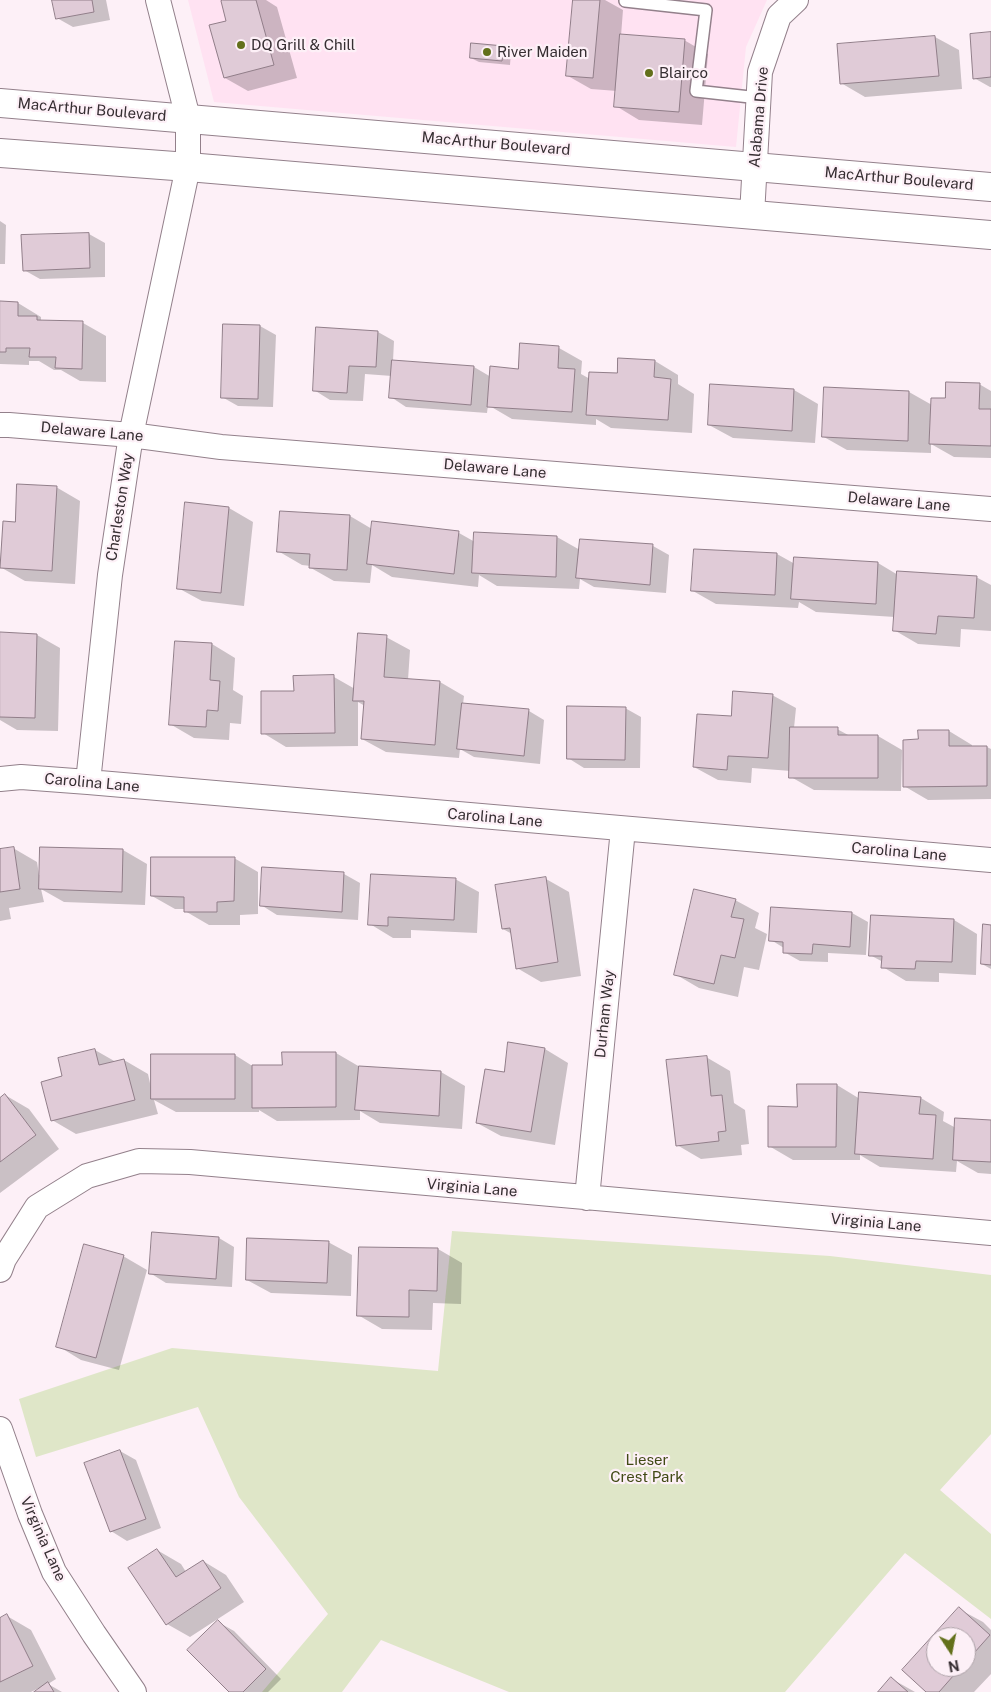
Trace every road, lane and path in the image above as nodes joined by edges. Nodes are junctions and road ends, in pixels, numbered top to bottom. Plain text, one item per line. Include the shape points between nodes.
1 (158, 0) edge
2 (796, 0) edge
3 (626, 1) edge
4 (759, 98) junction
5 (0, 103) edge
6 (188, 118) junction
7 (0, 153) edge
8 (755, 166) junction
9 (188, 167) junction
10 (991, 187) edge
11 (752, 215) junction
12 (991, 235) edge
13 (0, 426) edge
14 (131, 435) junction
15 (991, 510) edge
16 (0, 780) edge
17 (88, 782) junction
18 (623, 829) junction
19 (991, 860) edge
20 (586, 1198) junction
21 (991, 1233) edge
22 (0, 1270) edge
23 (0, 1429) edge
24 (134, 1692) edge

1 - 6 street, Charleston Way
2 - 4 street, Alabama Drive via 779,16 760,72
3 - 4 lane via 706,10 696,91
4 - 8 street, Alabama Drive
5 - 6 street, MacArthur Boulevard
6 - 8 street, MacArthur Boulevard
6 - 9 street, Charleston Way
7 - 9 street
8 - 10 street, MacArthur Boulevard
8 - 11 street, Alabama Drive
9 - 11 street
9 - 14 street, Charleston Way
11 - 12 street
13 - 14 street, Delaware Lane via 9,424
14 - 15 street, Delaware Lane via 221,447
14 - 17 street, Charleston Way via 110,576
16 - 17 street, Carolina Lane via 21,777
17 - 18 street, Carolina Lane
18 - 19 street, Carolina Lane
18 - 20 street, Durham Way
20 - 21 street, Virginia Lane
20 - 22 street, Virginia Lane via 190,1162 139,1162 87,1176 37,1207 4,1258
23 - 24 street, Virginia Lane via 54,1572

